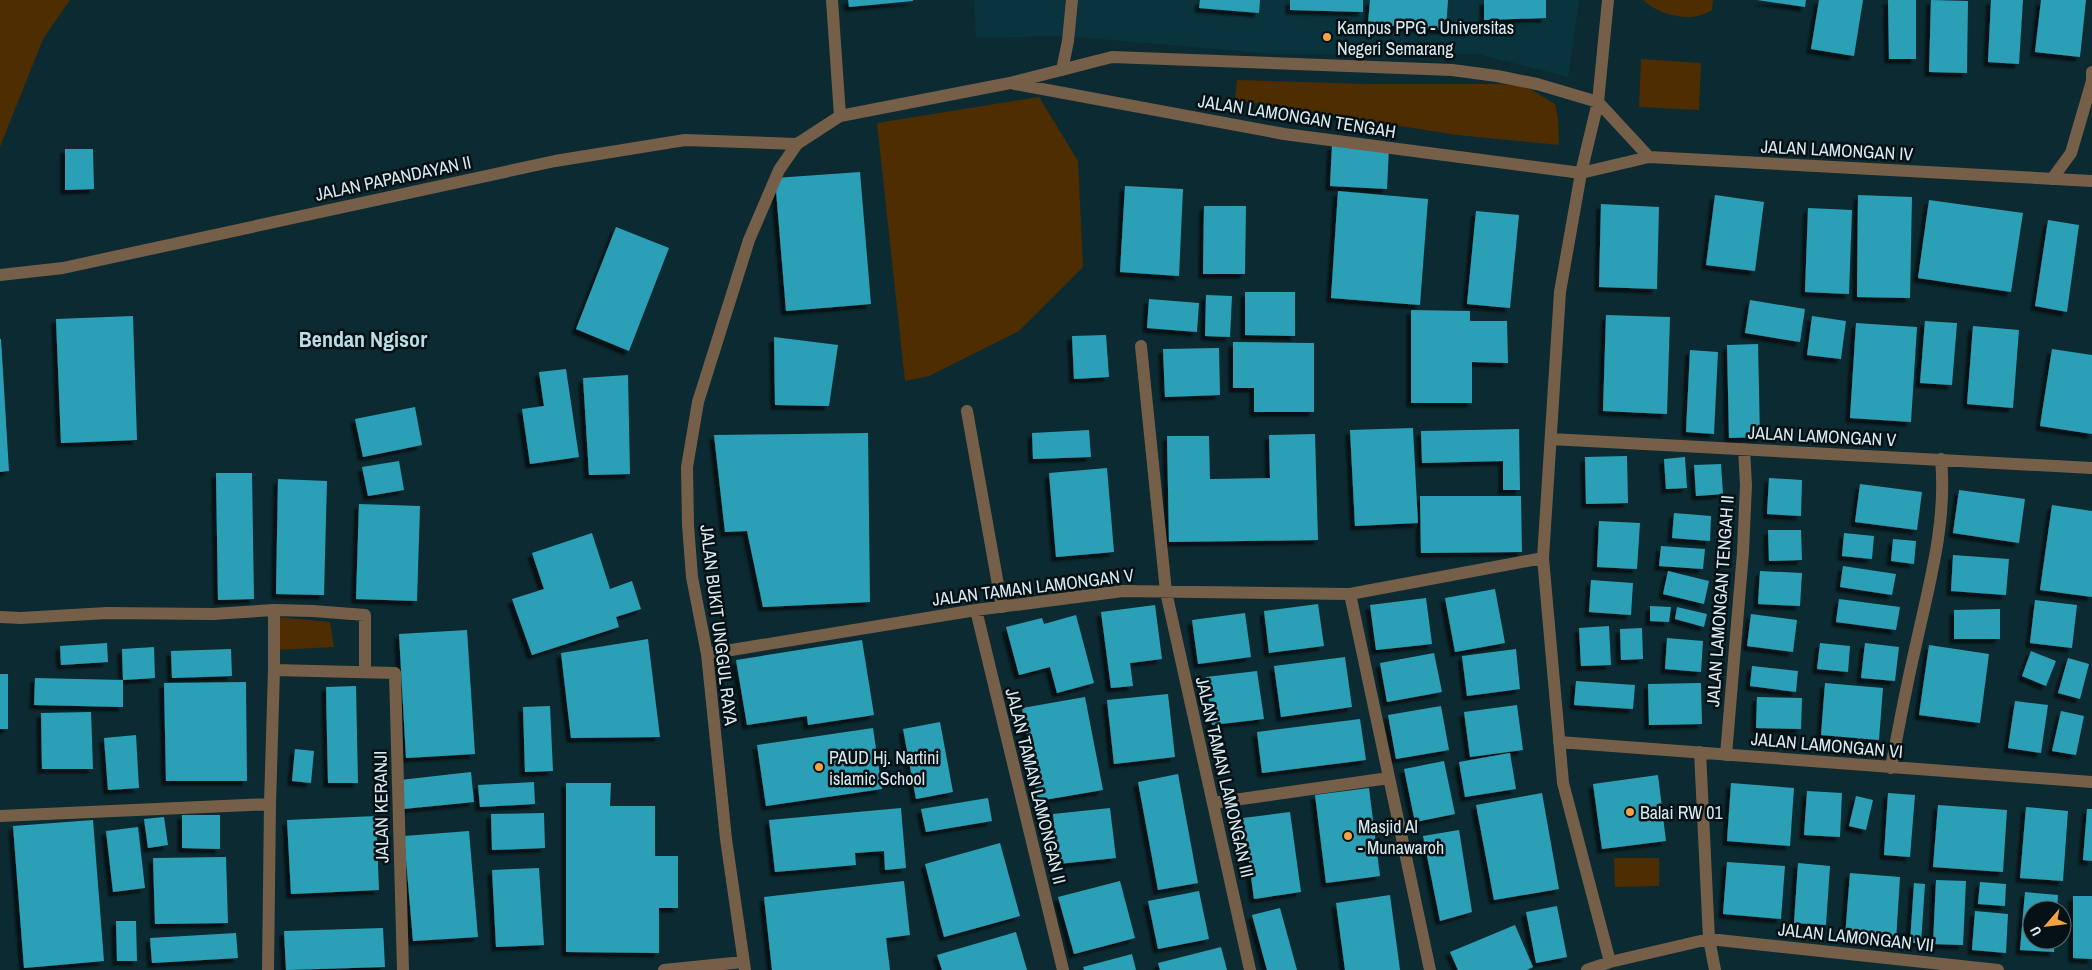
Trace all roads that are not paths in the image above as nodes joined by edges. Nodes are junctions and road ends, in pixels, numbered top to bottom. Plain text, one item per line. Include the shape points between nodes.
1 (832, 0) edge
2 (1072, 0) edge
3 (1608, 0) edge
4 (1062, 70) junction
5 (2092, 72) edge
6 (1010, 83) junction
7 (1598, 102) junction
8 (840, 116) junction
9 (797, 144) junction
10 (1648, 157) junction
11 (1581, 173) junction
12 (2052, 179) junction
13 (2092, 181) edge
14 (0, 275) edge
15 (1141, 346) dead end
16 (967, 411) dead end
17 (1551, 439) junction
18 (1744, 449) junction
19 (1941, 459) junction
20 (2092, 468) edge
21 (1543, 558) junction
22 (1166, 592) junction
23 (1350, 594) junction
24 (1002, 607) junction
25 (274, 610) junction
26 (976, 610) junction
27 (0, 617) edge
28 (707, 654) junction
29 (274, 670) junction
30 (365, 672) junction
31 (1559, 742) junction
32 (1700, 752) junction
33 (1726, 755) junction
34 (1892, 768) junction
35 (1389, 778) junction
36 (2092, 782) edge
37 (1212, 803) junction
38 (270, 804) junction
39 (0, 816) edge
40 (1710, 939) junction
41 (1610, 962) junction
42 (744, 966) edge
43 (268, 970) edge
44 (402, 970) edge
45 (664, 970) edge
46 (1063, 970) edge
47 (1250, 970) edge
48 (1430, 970) edge
49 (1587, 970) edge
50 (1716, 970) edge
51 (1998, 970) edge

1 - 8 street
2 - 4 street
3 - 7 street
4 - 6 street, JALAN LAMONGAN TENGAH
4 - 7 street, JALAN LAMONGAN TENGAH via 1112,57 1452,70 1537,84
5 - 12 street via 2071,152
6 - 8 street, JALAN LAMONGAN TENGAH
6 - 11 street, JALAN LAMONGAN TENGAH via 1284,134
7 - 10 street
7 - 11 street
8 - 9 street, JALAN BUKIT UNGGUL RAYA
9 - 14 street, JALAN PAPANDAYAN II via 685,140 555,161 64,268
9 - 28 street, JALAN BUKIT UNGGUL RAYA via 779,170 748,240 698,402 687,467 688,525 692,577
10 - 11 street, JALAN LAMONGAN IV
10 - 12 street, JALAN LAMONGAN IV
11 - 17 street via 1560,292
12 - 13 street, JALAN LAMONGAN IV
15 - 22 street, JALAN TAMAN LAMONGAN III
16 - 24 street
17 - 18 street, JALAN LAMONGAN V
17 - 21 street
18 - 19 street, JALAN LAMONGAN V
18 - 33 street, JALAN LAMONGAN TENGAH II via 1743,552
19 - 20 street, JALAN LAMONGAN V
19 - 34 street via 1943,481 1937,547
21 - 23 street, JALAN TAMAN LAMONGAN V
21 - 31 street
22 - 23 street, JALAN TAMAN LAMONGAN V
22 - 24 street, JALAN TAMAN LAMONGAN V via 1123,592
22 - 37 street, JALAN TAMAN LAMONGAN III
23 - 35 street
24 - 26 street, JALAN TAMAN LAMONGAN V
25 - 27 street
25 - 29 street
25 - 30 street via 365,615
26 - 28 street, JALAN TAMAN LAMONGAN V
26 - 46 street, JALAN TAMAN LAMONGAN II
28 - 42 street, JALAN BUKIT UNGGUL RAYA via 725,830
29 - 30 street, JALAN KERANJI
29 - 38 street
30 - 44 street, JALAN KERANJI via 395,674
31 - 32 street, JALAN LAMONGAN VI
31 - 41 street via 1562,783
32 - 33 street, JALAN LAMONGAN VI
32 - 40 street
33 - 34 street, JALAN LAMONGAN VI
34 - 36 street, JALAN LAMONGAN VI
35 - 37 street
35 - 48 street
37 - 47 street, JALAN TAMAN LAMONGAN III
38 - 39 street
38 - 43 street
40 - 41 street, JALAN LAMONGAN VII
40 - 50 street
40 - 51 street, JALAN LAMONGAN VII
41 - 49 street, JALAN LAMONGAN VII
42 - 45 street

